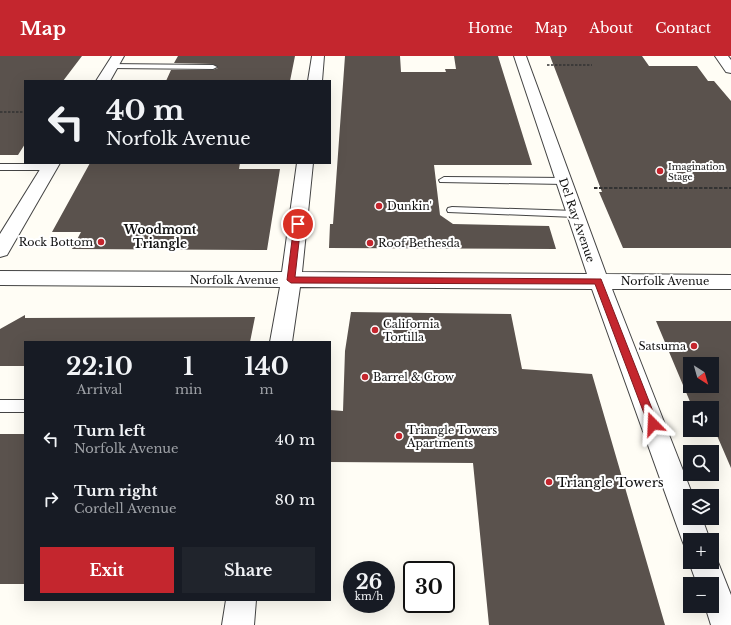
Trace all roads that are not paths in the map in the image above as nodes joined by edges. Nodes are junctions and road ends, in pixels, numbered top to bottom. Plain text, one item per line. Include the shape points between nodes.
1 (318, 56) edge
2 (520, 56) edge
3 (720, 56) edge
4 (114, 61) edge
5 (213, 67) dead end
6 (731, 69) edge
7 (104, 80) edge
8 (315, 80) edge
9 (305, 164) edge
10 (51, 165) edge
11 (0, 167) edge
12 (444, 180) dead end
13 (564, 182) junction
14 (452, 210) dead end
15 (575, 214) junction
16 (0, 250) edge
17 (0, 278) edge
18 (291, 280) junction
19 (598, 281) junction
20 (731, 282) edge
21 (281, 341) edge
22 (0, 406) edge
23 (24, 406) edge
24 (693, 533) edge
25 (707, 569) edge
26 (242, 601) edge
27 (238, 625) edge
28 (727, 625) edge

1 - 8 street
2 - 13 street, Del Ray Avenue
3 - 6 street
4 - 5 lane
4 - 7 street
9 - 18 street
10 - 11 lane
10 - 16 street
12 - 13 lane
13 - 15 street, Del Ray Avenue
14 - 15 lane
15 - 19 street, Del Ray Avenue
17 - 18 street, Norfolk Avenue
18 - 19 street, Norfolk Avenue
18 - 21 street
19 - 20 street, Norfolk Avenue
19 - 24 street, Del Ray Avenue
22 - 23 lane
25 - 28 street
26 - 27 street

